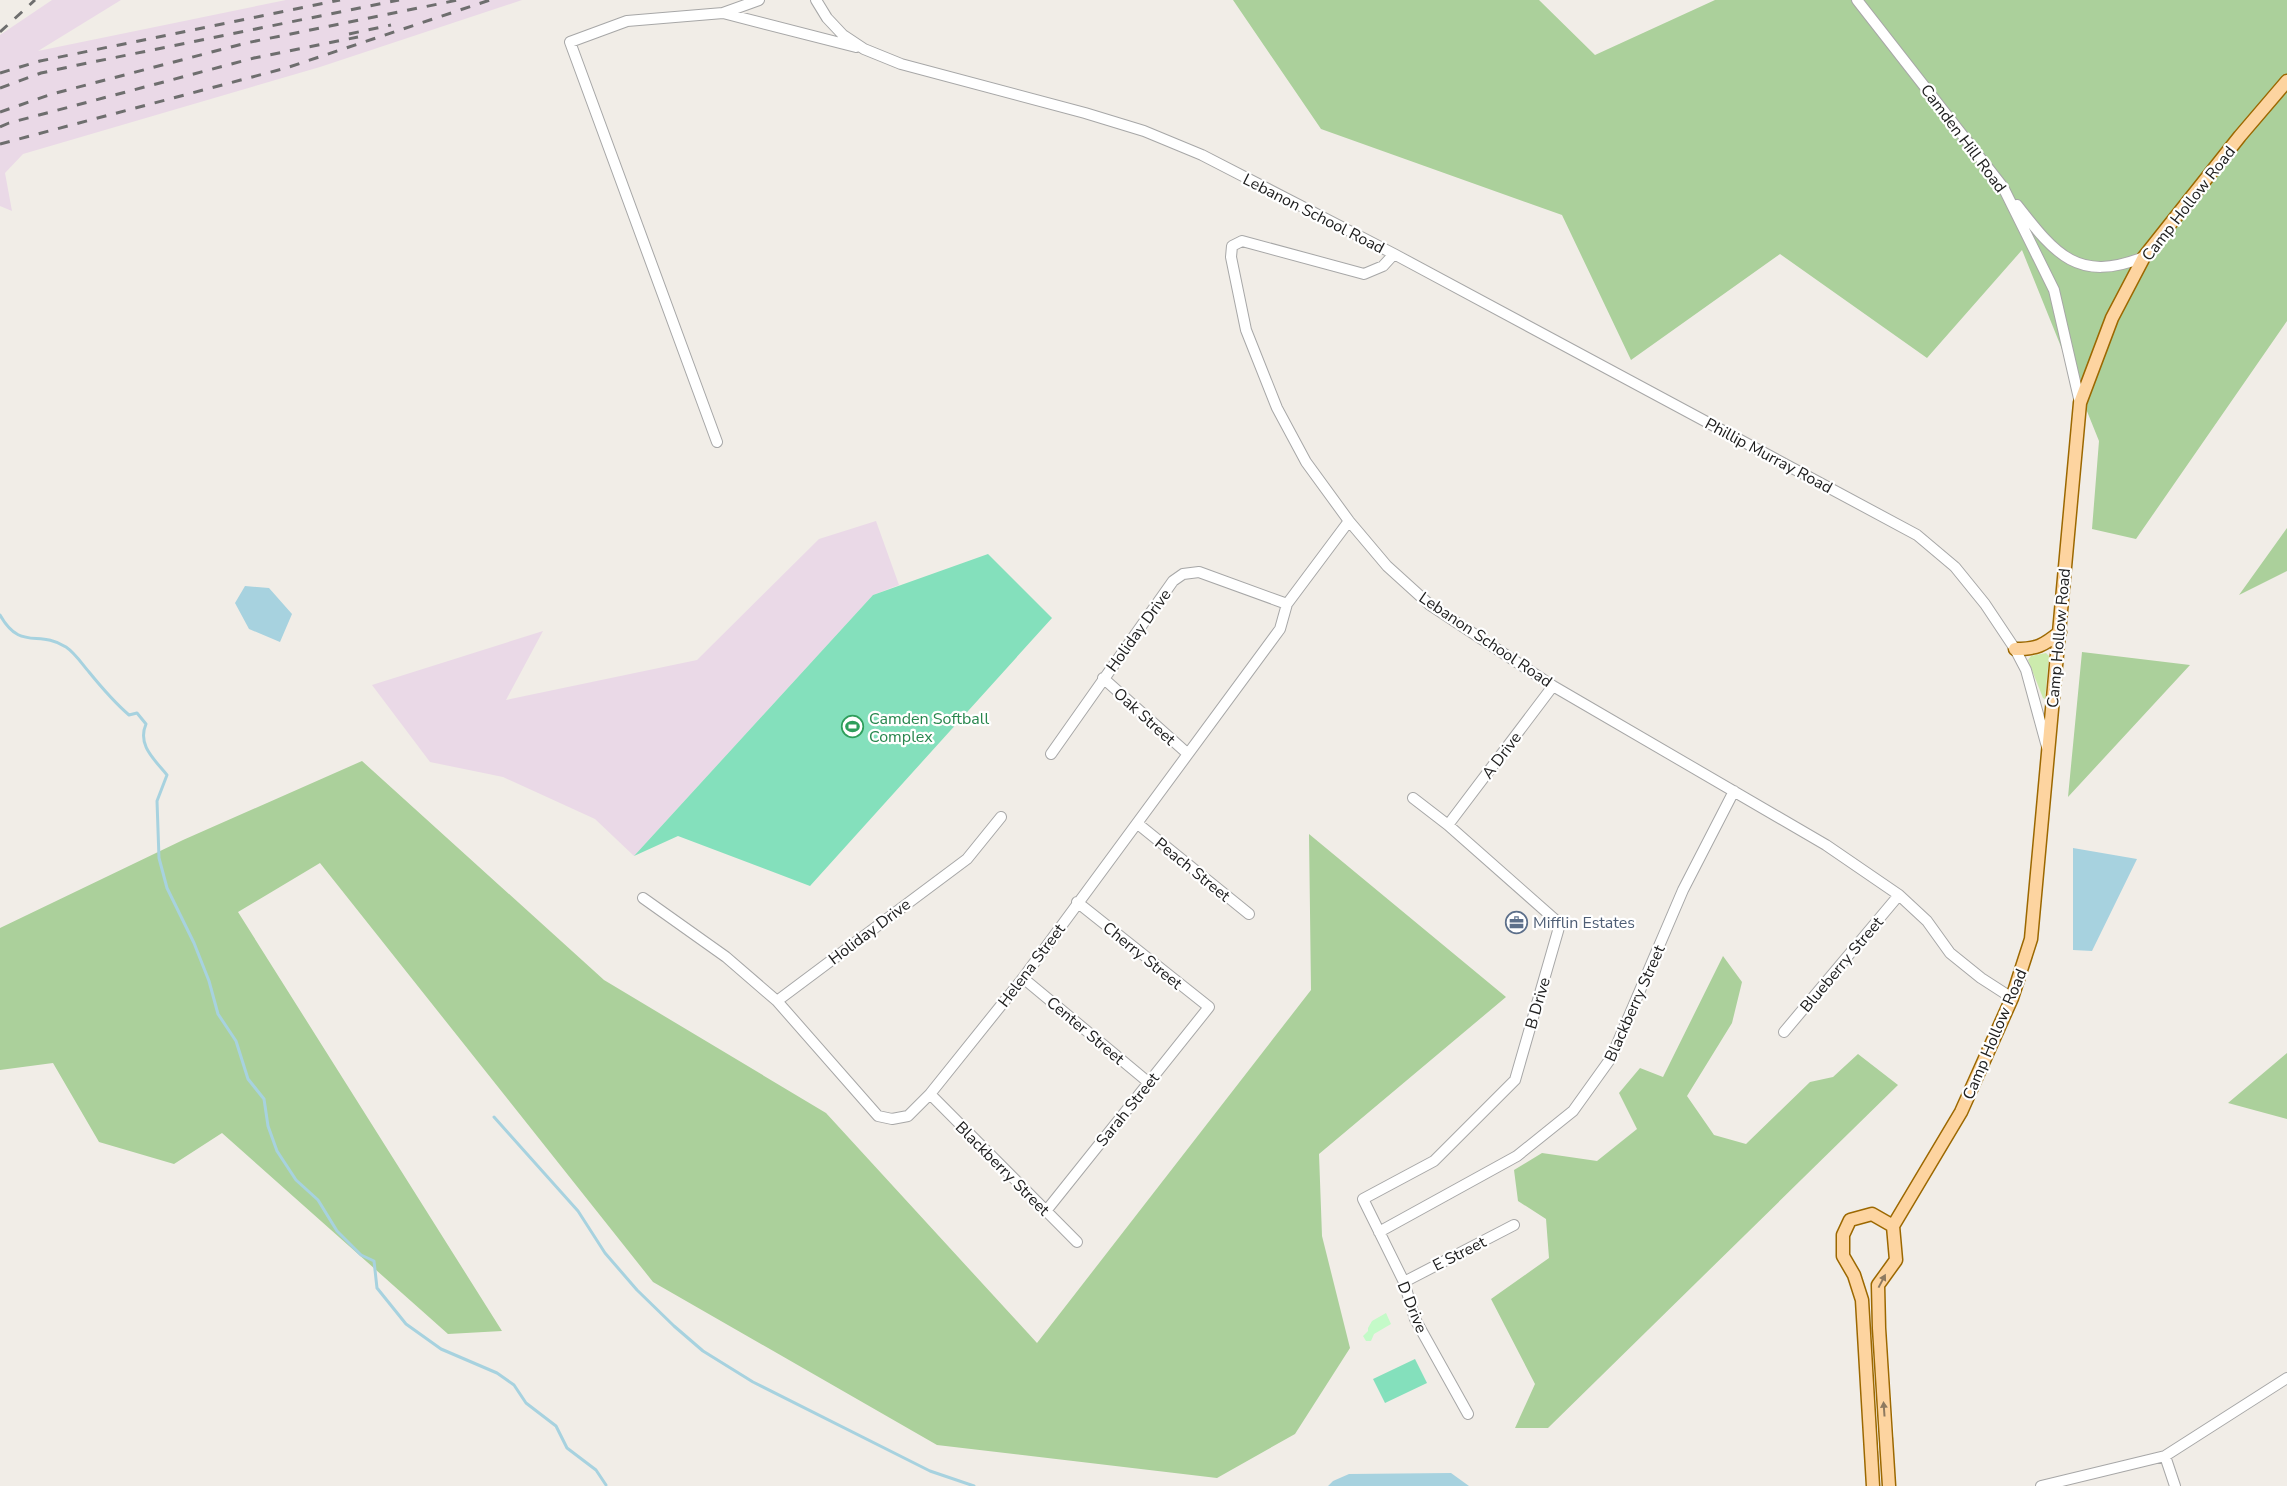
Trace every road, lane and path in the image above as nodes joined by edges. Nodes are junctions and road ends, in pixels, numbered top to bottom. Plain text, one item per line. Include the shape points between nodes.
1 (759, 0) edge
2 (816, 0) edge
3 (1857, 0) edge
4 (723, 12) junction
5 (864, 49) junction
6 (2287, 81) edge
7 (2004, 187) junction
8 (1394, 254) junction
9 (2144, 257) junction
10 (2080, 403) junction
11 (717, 442) dead end
12 (1349, 521) junction
13 (1287, 604) junction
14 (2060, 632) junction
15 (2015, 649) junction
16 (1103, 678) junction
17 (1554, 686) junction
18 (2048, 748) junction
19 (1051, 754) dead end
20 (1188, 754) junction
21 (1734, 792) junction
22 (1414, 798) dead end
23 (1001, 817) dead end
24 (1138, 824) junction
25 (1448, 825) junction
26 (1899, 896) junction
27 (643, 898) dead end
28 (1077, 902) junction
29 (1249, 914) dead end
30 (1023, 978) junction
31 (2012, 998) junction
32 (777, 1001) junction
33 (1209, 1007) joint
34 (1784, 1032) dead end
35 (1148, 1082) junction
36 (930, 1094) junction
37 (1363, 1199) joint
38 (1046, 1211) junction
39 (1514, 1225) dead end
40 (1893, 1226) junction
41 (1378, 1232) junction
42 (1077, 1242) dead end
43 (1404, 1282) junction
44 (2287, 1378) edge
45 (1468, 1414) dead end
46 (2165, 1456) junction
47 (1873, 1486) edge
48 (1889, 1486) edge
49 (2041, 1486) edge
50 (2175, 1486) edge

1 - 4 street
2 - 5 street, Lebanon School Road via 843,35
3 - 7 street, Camden Hill Road
4 - 5 street
4 - 11 street via 627,21 570,42
5 - 8 street, Lebanon School Road via 902,64 1144,131 1245,177
6 - 9 main road, Camp Hollow Road
7 - 9 street via 2043,238 2074,263 2101,269
7 - 10 street, Camden Hill Road via 2054,290
8 - 12 street, Lebanon School Road via 1383,266 1364,274 1242,241 1232,246 1231,257 1246,330 1277,408 1306,462
8 - 15 street, Phillip Murray Road via 1918,536 1955,567
9 - 10 main road, Camp Hollow Road via 2112,318
10 - 14 main road, Camp Hollow Road
12 - 13 street, Helena Street
12 - 17 street, Lebanon School Road via 1387,566 1430,605
13 - 16 street, Holiday Drive via 1199,572 1184,574 1173,582
13 - 20 street, Helena Street via 1280,629
14 - 15 main road via 2036,648
14 - 18 main road, Camp Hollow Road
15 - 18 street, Phillip Murray Road via 2026,670
16 - 19 street, Holiday Drive
16 - 20 street, Oak Street
17 - 21 street, Lebanon School Road
17 - 25 street, A Drive
18 - 31 main road, Camp Hollow Road via 2031,939
20 - 24 street, Helena Street
21 - 26 street, Lebanon School Road via 1826,844
21 - 41 street, Blackberry Street via 1683,890 1611,1058 1573,1111 1517,1156
22 - 25 street, B Drive
23 - 32 street, Holiday Drive via 967,859
24 - 28 street, Helena Street
24 - 29 street, Peach Street
25 - 37 street, B Drive via 1560,924 1515,1080 1434,1161
26 - 31 street, Lebanon School Road via 1927,920 1950,953
26 - 34 street, Blueberry Street
27 - 32 street, Helena Street via 726,957
28 - 30 street, Helena Street
28 - 33 street, Cherry Street
30 - 35 street, Center Street
30 - 36 street, Helena Street
31 - 40 main road, Camp Hollow Road via 1961,1112
32 - 36 street, Helena Street via 878,1116 892,1119 908,1116
33 - 35 street, Sarah Street
35 - 38 street, Sarah Street
36 - 38 street, Blackberry Street
37 - 41 street, D Drive
38 - 42 street, Blackberry Street
39 - 43 street, E Street
40 - 47 main road via 1872,1214 1850,1220 1843,1235 1843,1256 1854,1275 1862,1300
48 -> 40 main road via 1878,1285 1896,1260
41 - 43 street, D Drive
43 - 45 street, D Drive via 1414,1319
44 - 46 street
46 - 49 street
46 - 50 street

